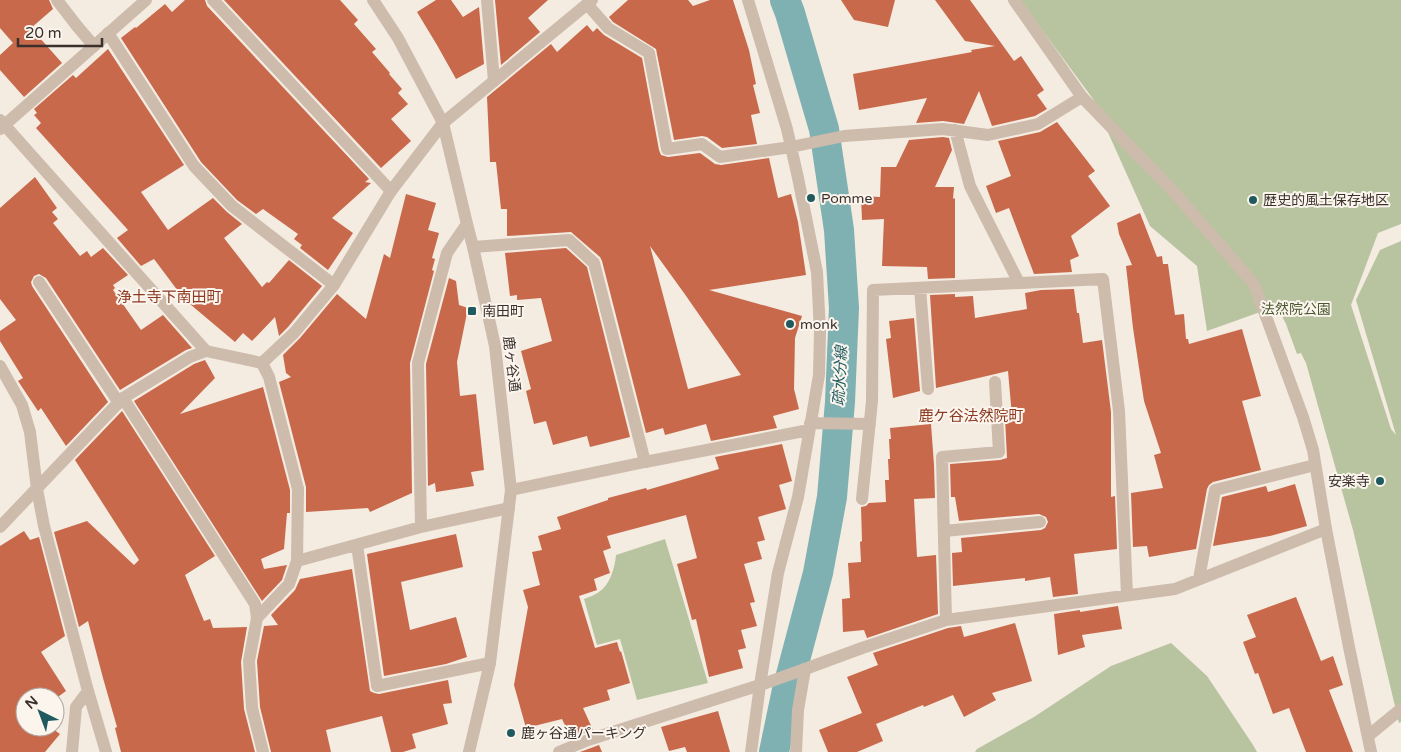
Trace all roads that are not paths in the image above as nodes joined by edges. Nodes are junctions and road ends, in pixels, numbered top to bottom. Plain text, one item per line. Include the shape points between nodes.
1 (57, 0) edge
2 (146, 0) edge
3 (213, 0) edge
4 (373, 0) edge
5 (487, 0) edge
6 (748, 0) edge
7 (1014, 0) edge
8 (590, 2) edge
9 (108, 33) junction
10 (94, 46) junction
11 (494, 81) junction
12 (1082, 97) junction
13 (443, 123) junction
14 (2, 124) edge
15 (955, 130) junction
16 (797, 146) junction
17 (391, 191) junction
18 (467, 224) junction
19 (473, 247) junction
20 (40, 282) dead end
21 (1019, 283) junction
22 (334, 284) junction
23 (920, 288) junction
24 (206, 351) junction
25 (262, 362) junction
26 (0, 366) edge
27 (995, 382) dead end
28 (928, 389) dead end
29 (121, 401) junction
30 (865, 424) junction
31 (813, 425) junction
32 (645, 462) junction
33 (1315, 465) junction
34 (36, 489) junction
35 (511, 490) junction
36 (862, 499) dead end
37 (509, 508) junction
38 (1040, 522) dead end
39 (0, 527) edge
40 (420, 527) junction
41 (1326, 529) junction
42 (944, 531) junction
43 (357, 544) junction
44 (297, 561) junction
45 (1199, 579) junction
46 (1127, 595) junction
47 (257, 618) junction
48 (946, 620) junction
49 (490, 663) junction
50 (801, 670) junction
51 (760, 685) junction
52 (88, 691) junction
53 (1401, 709) edge
54 (1368, 736) junction
55 (72, 752) edge
56 (106, 752) edge
57 (263, 752) edge
58 (469, 752) edge
59 (558, 752) edge
60 (751, 752) edge
61 (796, 752) edge
62 (1371, 752) edge

1 - 10 street
2 - 9 street
3 - 17 street
4 - 13 street, 鹿ヶ谷通 via 398,38
5 - 11 street
6 - 16 street via 787,129
7 - 12 street
8 - 11 street
8 - 16 street via 608,28 649,53 667,148 702,144 720,157
9 - 10 street
9 - 22 street via 194,166 232,206
10 - 14 street
11 - 13 street
12 - 15 street via 1038,124 988,135
12 - 33 street via 1173,191 1254,284 1303,417
13 - 17 street
13 - 18 street, 鹿ヶ谷通
14 - 24 street
15 - 16 street via 837,138
15 - 21 street via 970,186
16 - 31 street via 817,272 819,375
17 - 22 street
18 - 19 street, 鹿ヶ谷通
18 - 40 street via 447,253 418,363
19 - 32 street via 569,240 594,263
19 - 35 street, 鹿ヶ谷通 via 495,346
20 - 29 street
21 - 23 street
21 - 46 street via 1104,279 1119,411
22 - 25 street via 294,333
23 - 28 street
23 - 30 street via 873,290 872,401
24 - 25 street
24 - 29 street via 190,357
25 - 44 street via 269,377 298,489
26 - 34 street via 22,405 28,423
27 - 42 street via 999,452 942,457
29 - 34 street
29 - 47 street via 255,604
30 - 31 street
30 - 36 street
31 - 32 street
31 - 51 street via 778,573
32 - 35 street
33 - 41 street
33 - 45 street via 1215,490
34 - 39 street
34 - 52 street
35 - 37 street, 鹿ヶ谷通
37 - 40 street
37 - 49 street, 鹿ヶ谷通
38 - 42 street
40 - 43 street
41 - 45 street
41 - 54 street
42 - 48 street
43 - 44 street
43 - 49 street via 377,686
44 - 47 street via 290,584
45 - 46 street via 1175,589
46 - 48 street
47 - 57 street via 249,660 252,708
48 - 50 street
49 - 58 street, 鹿ヶ谷通
50 - 51 street
50 - 61 street
51 - 59 street
51 - 60 street
52 - 55 street via 76,707
52 - 56 street
53 - 54 street
54 - 62 street

